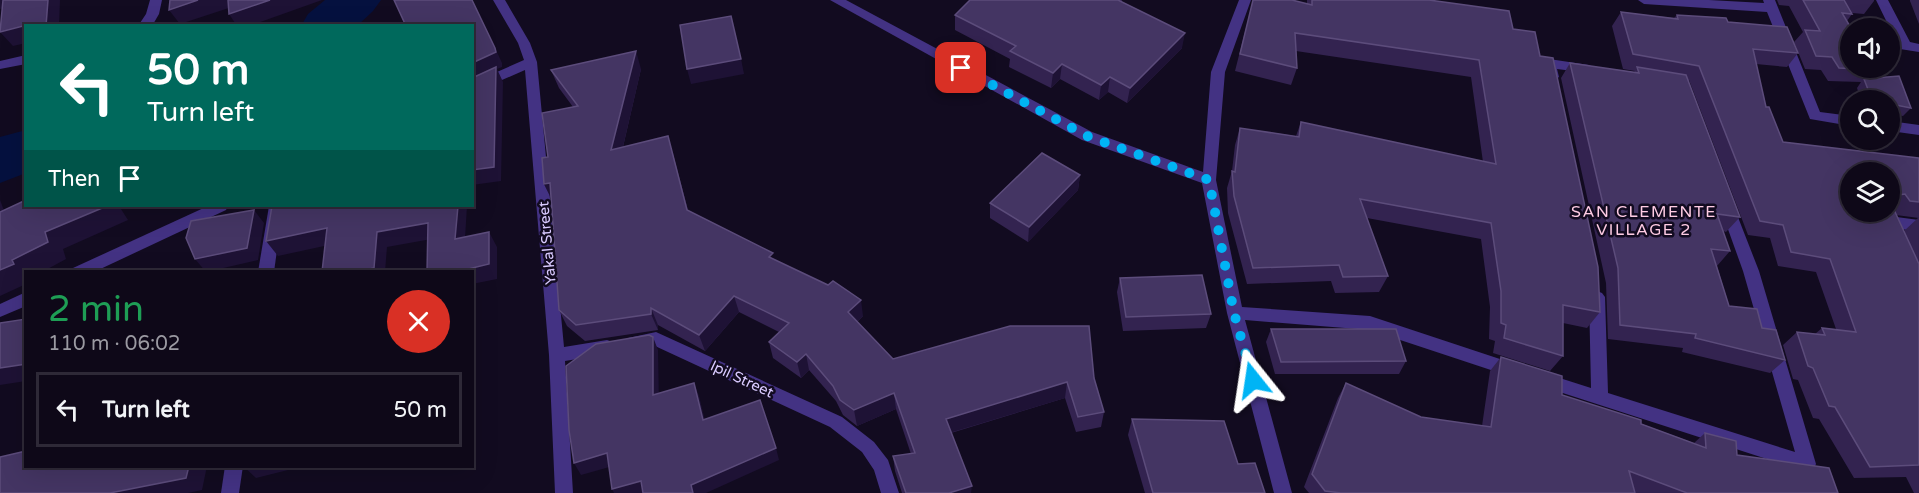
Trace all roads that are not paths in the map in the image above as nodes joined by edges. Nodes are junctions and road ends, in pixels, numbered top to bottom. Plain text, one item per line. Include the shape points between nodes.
1 (156, 0) edge
2 (499, 0) edge
3 (836, 0) edge
4 (1245, 0) edge
5 (1644, 0) edge
6 (1882, 0) edge
7 (1771, 4) edge
8 (147, 24) edge
9 (1919, 48) edge
10 (24, 59) edge
11 (531, 62) junction
12 (0, 65) edge
13 (1604, 72) edge
14 (1554, 87) edge
15 (474, 88) edge
16 (1840, 119) edge
17 (1900, 127) edge
18 (1919, 130) edge
19 (1209, 180) junction
20 (1723, 194) edge
21 (219, 207) edge
22 (276, 207) edge
23 (1900, 221) edge
24 (1888, 222) edge
25 (1919, 226) edge
26 (1898, 241) edge
27 (82, 270) edge
28 (266, 270) edge
29 (1596, 283) edge
30 (24, 299) edge
31 (0, 311) edge
32 (1234, 313) junction
33 (557, 355) junction
34 (1600, 399) junction
35 (234, 468) edge
36 (230, 493) edge
37 (564, 493) edge
38 (890, 493) edge
39 (1283, 493) edge

1 - 8 street
2 - 11 street, Yakal Street
3 - 19 street via 1087,136
4 - 19 street via 1218,72
5 - 7 street
6 - 9 street via 1905,46
7 - 16 street via 1815,116
10 - 12 street
11 - 15 street
11 - 33 street, Yakal Street
13 - 14 street via 1549,63
17 - 18 street
19 - 32 street
20 - 34 street via 1751,271 1807,464
21 - 27 street
22 - 28 street
23 - 25 street
24 - 26 street
29 - 34 street
30 - 31 street
32 - 34 street via 1370,323
32 - 39 street
33 - 37 street, Yakal Street
33 - 38 street, Ipil Street via 656,339 836,422 878,459
35 - 36 street

